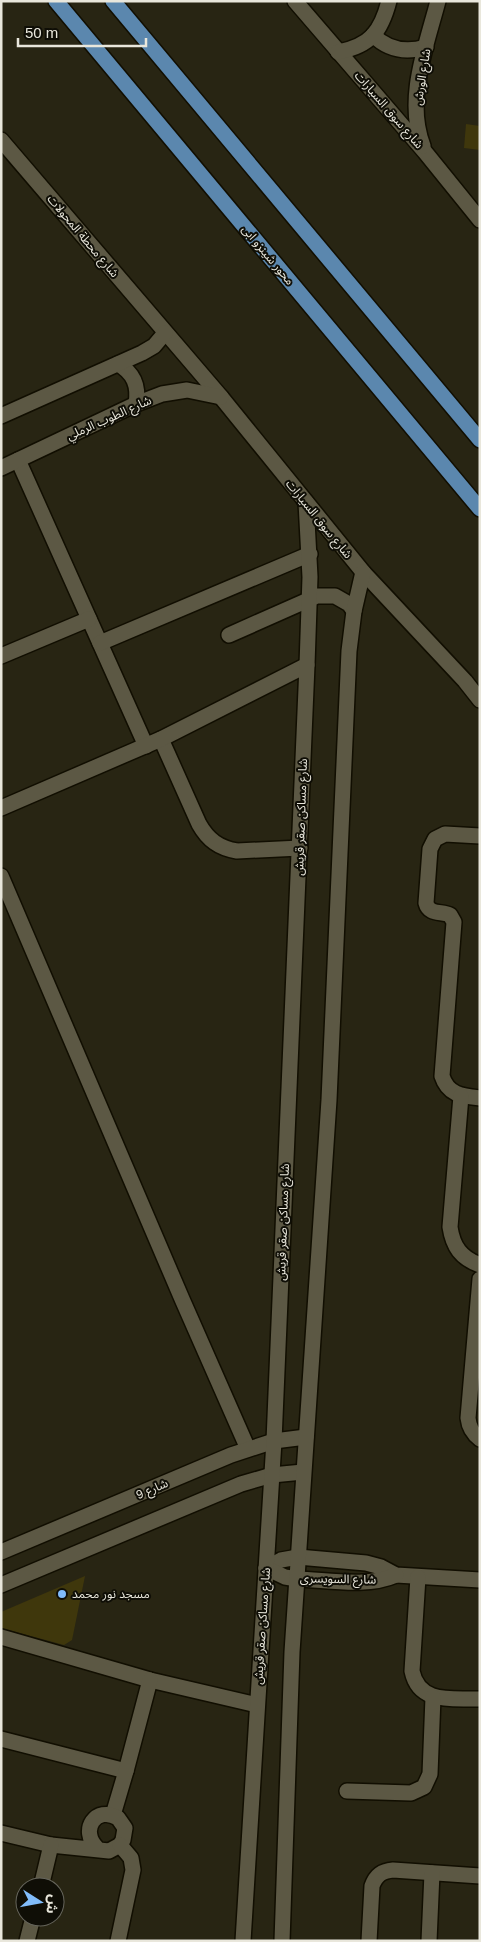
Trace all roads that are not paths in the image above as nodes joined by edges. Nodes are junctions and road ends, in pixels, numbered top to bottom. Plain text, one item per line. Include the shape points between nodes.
1 (56, 1) edge
2 (113, 1) edge
3 (295, 1) edge
4 (390, 1) edge
5 (438, 1) edge
6 (373, 35) junction
7 (426, 47) junction
8 (338, 52) junction
9 (1, 140) edge
10 (425, 152) junction
11 (480, 220) edge
12 (165, 333) junction
13 (118, 364) junction
14 (221, 397) junction
15 (136, 404) junction
16 (1, 416) edge
17 (480, 440) edge
18 (18, 460) junction
19 (1, 468) edge
20 (306, 502) junction
21 (480, 509) edge
22 (310, 554) junction
23 (363, 572) junction
24 (309, 599) junction
25 (354, 611) junction
26 (89, 619) junction
27 (229, 636) dead end
28 (100, 643) junction
29 (1, 656) edge
30 (307, 665) junction
31 (480, 700) edge
32 (161, 739) junction
33 (146, 746) junction
34 (1, 808) edge
35 (480, 836) edge
36 (300, 848) junction
37 (1, 876) edge
38 (461, 1096) junction
39 (480, 1098) edge
40 (480, 1266) edge
41 (480, 1279) edge
42 (306, 1437) junction
43 (480, 1439) edge
44 (274, 1441) junction
45 (248, 1449) junction
46 (303, 1472) junction
47 (272, 1475) junction
48 (1, 1552) edge
49 (298, 1558) junction
50 (266, 1568) junction
51 (396, 1575) junction
52 (418, 1576) junction
53 (296, 1579) junction
54 (480, 1580) edge
55 (1, 1585) edge
56 (1, 1637) edge
57 (150, 1680) junction
58 (434, 1697) junction
59 (480, 1700) edge
60 (257, 1705) junction
61 (1, 1739) edge
62 (126, 1771) junction
63 (347, 1790) dead end
64 (113, 1815) junction
65 (1, 1833) edge
66 (52, 1845) junction
67 (120, 1845) junction
68 (97, 1848) junction
69 (432, 1873) junction
70 (480, 1876) edge
71 (44, 1877) edge
72 (30, 1927) edge
73 (27, 1941) edge
74 (118, 1941) edge
75 (244, 1941) edge
76 (282, 1941) edge
77 (369, 1941) edge
78 (429, 1941) edge

1 - 21 main road, محور شينزو ابى
2 - 17 main road
3 - 8 street, شارع سوق السيارات
4 - 6 street via 384,19
5 - 7 street, شارع الورش
6 - 7 street via 394,49
6 - 8 street via 357,48
7 - 10 street, شارع الورش via 416,118
8 - 10 street, شارع سوق السيارات
9 - 12 street, شارع محطة المحولات
10 - 11 street, شارع سوق السيارات
12 - 13 street via 148,350
12 - 14 street, شارع سوق السيارات
13 - 15 street via 135,380
13 - 16 street
14 - 15 street, شارع الطوب الرملي via 187,390
14 - 20 street, شارع سوق السيارات
15 - 18 street, شارع الطوب الرملي
18 - 19 street, شارع الطوب الرملي
18 - 26 street
20 - 22 street, شارع مساكن صقر قريش
20 - 23 street, شارع سوق السيارات
22 - 24 street, شارع مساكن صقر قريش
22 - 28 street
23 - 25 street
23 - 31 street, شارع سوق السيارات
24 - 25 street via 335,596
24 - 27 street
24 - 30 street, شارع مساكن صقر قريش
25 - 42 street via 349,651 329,1100
26 - 28 street
26 - 29 street
28 - 33 street
30 - 32 street
30 - 36 street, شارع مساكن صقر قريش
32 - 33 street
32 - 36 street via 199,824 212,841 237,851
33 - 34 street
35 - 38 street via 445,834 434,839 427,885 427,907 448,913 454,922 442,1076 448,1089
36 - 44 street, شارع مساكن صقر قريش
37 - 45 street
38 - 39 street
38 - 40 street via 450,1227 452,1240 459,1252
41 - 43 street via 468,1418 469,1427
42 - 44 street, شارع 9
42 - 46 street
44 - 45 street, شارع 9
44 - 47 street, شارع مساكن صقر قريش
45 - 48 street, شارع 9
46 - 47 street
46 - 49 street
47 - 50 street, شارع مساكن صقر قريش
47 - 55 street via 242,1484
49 - 50 street, شارع السويسرى via 281,1560
49 - 51 street, شارع السويسرى via 366,1563
49 - 53 street
50 - 53 street, شارع السويسرى
50 - 60 street, شارع مساكن صقر قريش
51 - 52 street, شارع السويسرى
51 - 53 street, شارع السويسرى via 366,1582
52 - 54 street, شارع السويسرى
52 - 58 street via 412,1671 419,1688
53 - 76 street
56 - 57 street
57 - 60 street
57 - 62 street
58 - 59 street
58 - 63 street via 430,1774 424,1787 411,1793
60 - 75 street, شارع مساكن صقر قريش
61 - 62 street
62 - 64 street
64 - 67 street via 124,1828
64 - 68 street via 105,1814 92,1821 89,1828 92,1843
65 - 66 street
66 - 68 street
66 - 71 street
67 - 68 street via 109,1851
67 - 74 street via 131,1858 132,1870
69 - 70 street
69 - 77 street via 393,1870 374,1879
69 - 78 street
72 - 73 street

